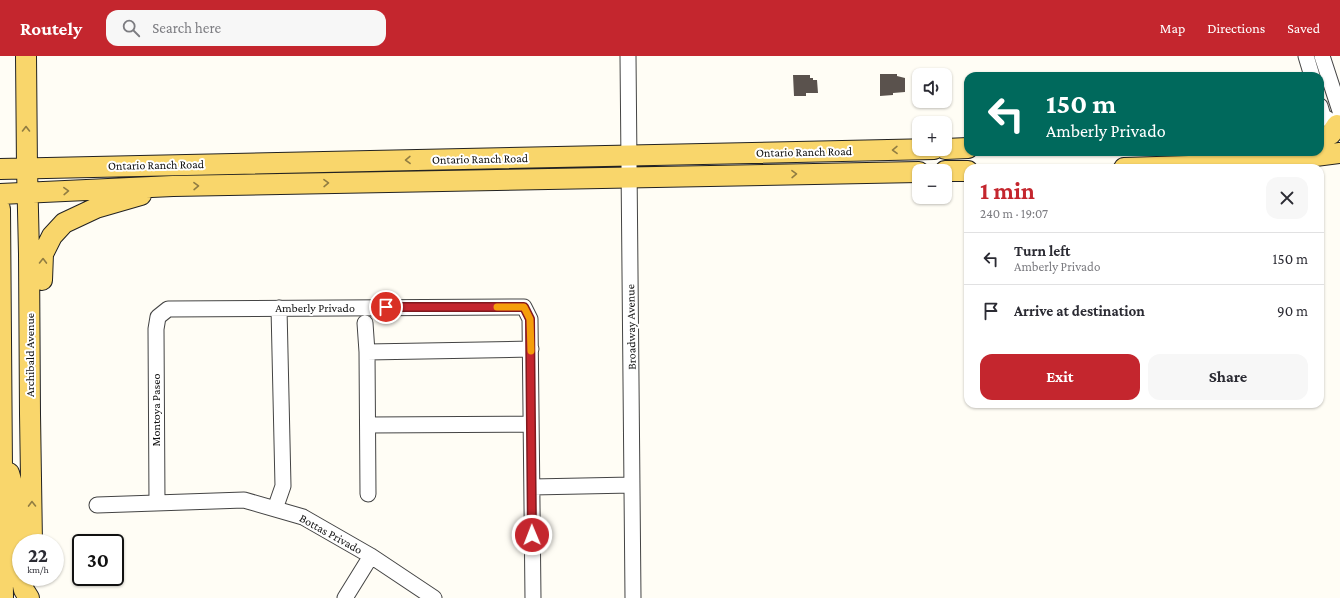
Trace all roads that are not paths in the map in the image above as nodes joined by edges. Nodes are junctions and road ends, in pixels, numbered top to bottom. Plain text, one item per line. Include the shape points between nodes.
1 (26, 56) edge
2 (628, 56) edge
3 (1306, 56) edge
4 (1322, 56) edge
5 (1311, 72) edge
6 (1324, 117) edge
7 (1336, 124) edge
8 (1324, 137) edge
9 (964, 148) edge
10 (912, 149) edge
11 (952, 149) edge
12 (794, 152) junction
13 (1340, 153) edge
14 (1324, 155) edge
15 (629, 156) junction
16 (1198, 156) edge
17 (1317, 156) edge
18 (1188, 164) edge
19 (1254, 164) edge
20 (26, 168) junction
21 (0, 169) edge
22 (952, 171) edge
23 (964, 171) edge
24 (912, 172) edge
25 (629, 177) junction
26 (456, 181) junction
27 (172, 186) junction
28 (27, 192) junction
29 (0, 194) edge
30 (0, 209) edge
31 (1, 276) edge
32 (279, 308) junction
33 (158, 317) joint
34 (365, 323) dead end
35 (531, 349) junction
36 (367, 352) junction
37 (30, 369) junction
38 (531, 424) junction
39 (368, 425) junction
40 (2, 446) junction
41 (632, 485) junction
42 (532, 487) junction
43 (368, 494) dead end
44 (157, 503) junction
45 (97, 505) dead end
46 (275, 509) junction
47 (19, 534) edge
48 (32, 534) edge
49 (370, 556) junction
50 (23, 586) edge
51 (33, 586) edge
52 (3, 598) edge
53 (29, 598) edge
54 (33, 598) edge
55 (345, 598) edge
56 (434, 598) edge
57 (533, 598) edge
58 (633, 598) edge

20 -> 1 main road, Archibald Avenue
2 - 15 street, Broadway Avenue
3 - 5 street
4 - 7 street
6 - 7 street
7 - 8 main road via 1331,134
9 - 11 main road
10 -> 12 main road, Ontario Ranch Road
12 - 15 main road, Ontario Ranch Road
12 - 25 main road via 773,163 642,167 632,171
13 - 14 main road
15 -> 20 main road, Ontario Ranch Road
15 - 25 street, Broadway Avenue
15 - 26 main road via 621,166 475,169
16 - 18 main road
17 - 19 main road
20 - 21 main road, Ontario Ranch Road
20 - 28 main road, Archibald Avenue
22 - 23 main road
25 -> 24 main road, Ontario Ranch Road
25 - 26 main road, Ontario Ranch Road
25 - 41 street, Broadway Avenue
27 -> 26 main road, Ontario Ranch Road
28 -> 27 main road, Ontario Ranch Road
37 -> 27 main road via 42,322 43,254 52,236 64,223 96,208
28 - 29 main road, Ontario Ranch Road
28 - 37 main road, Archibald Avenue
30 - 31 main road
31 - 40 main road
32 - 33 street, Amberly Privado via 168,309
32 - 35 street, Amberly Privado via 524,307 530,319
32 - 46 street via 283,486
33 - 44 street, Montoya Paseo
34 - 36 street
35 - 36 street
35 - 38 street
36 - 39 street
48 -> 37 main road, Archibald Avenue
38 - 39 street
38 - 42 street
39 - 43 street
40 - 47 main road via 17,501
40 - 52 main road
41 - 42 street
41 - 58 street, Broadway Avenue
42 - 57 street
44 - 45 street, Bottas Privado
44 - 46 street, Bottas Privado via 244,500
46 - 49 street, Bottas Privado via 303,517
49 - 55 street
49 - 56 street, Bottas Privado
50 - 53 main road
51 - 54 main road

